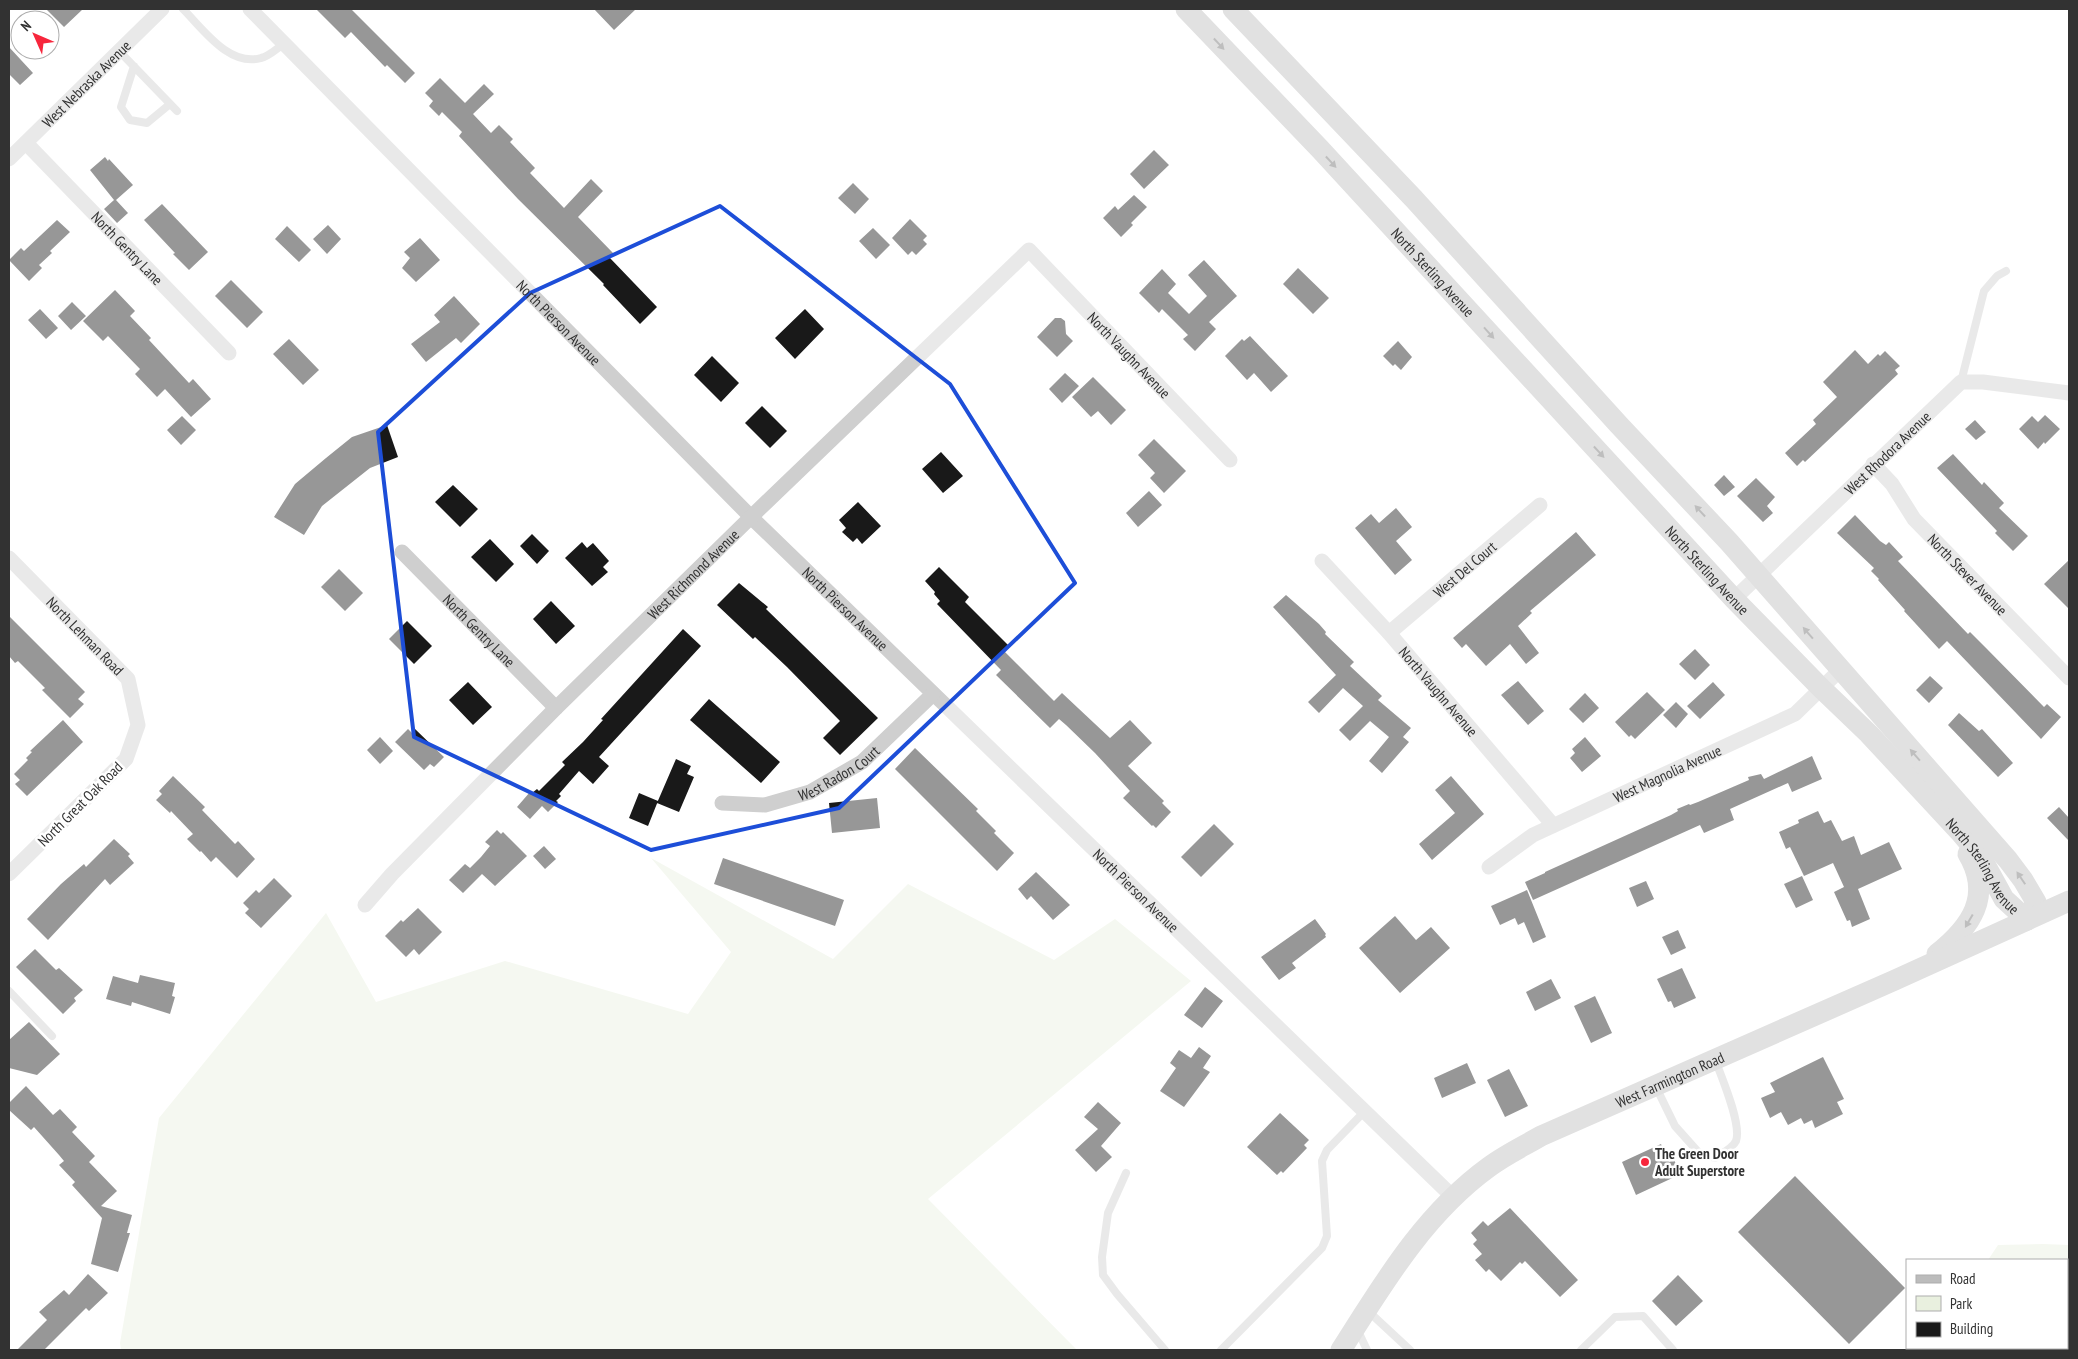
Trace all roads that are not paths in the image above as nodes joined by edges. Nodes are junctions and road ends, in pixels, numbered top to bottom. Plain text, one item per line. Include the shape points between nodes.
1 (162, 9) edge
2 (183, 9) edge
3 (250, 9) edge
4 (1186, 9) edge
5 (1233, 9) edge
6 (284, 44) junction
7 (120, 52) junction
8 (134, 66) junction
9 (170, 104) junction
10 (177, 111) dead end
11 (26, 143) junction
12 (9, 159) edge
13 (1029, 250) joint
14 (2006, 271) dead end
15 (229, 353) dead end
16 (1961, 382) junction
17 (2069, 393) edge
18 (1230, 460) dead end
19 (1873, 464) junction
20 (1540, 505) dead end
21 (751, 517) junction
22 (402, 552) dead end
23 (9, 558) edge
24 (1322, 560) dead end
25 (1759, 576) junction
26 (1734, 599) junction
27 (1389, 633) junction
28 (1840, 670) junction
29 (2069, 678) edge
30 (1820, 687) junction
31 (933, 694) junction
32 (556, 708) junction
33 (138, 726) joint
34 (1895, 762) junction
35 (722, 803) dead end
36 (1553, 825) junction
37 (1489, 867) dead end
38 (9, 874) edge
39 (2069, 901) edge
40 (365, 905) dead end
41 (2026, 920) junction
42 (1895, 980) junction
43 (9, 990) edge
44 (52, 1036) dead end
45 (1715, 1059) junction
46 (1655, 1086) junction
47 (1366, 1111) junction
48 (1126, 1173) dead end
49 (1453, 1197) junction
50 (1361, 1318) junction
51 (1165, 1350) edge
52 (1221, 1350) edge
53 (1341, 1350) edge
54 (1367, 1350) edge
55 (1410, 1350) edge
56 (1581, 1350) edge
57 (1673, 1350) edge

1 - 7 street, West Nebraska Avenue
2 - 6 lane via 233,56 264,58
3 - 6 street, North Pierson Avenue
4 -> 26 main road, North Sterling Avenue via 1326,156
25 -> 5 main road, North Sterling Avenue via 1414,199
6 - 21 street, North Pierson Avenue
7 - 8 lane
7 - 11 street, West Nebraska Avenue
8 - 9 lane
8 - 9 lane via 121,107 130,120 147,124
9 - 10 lane
11 - 12 street, West Nebraska Avenue
11 - 15 street, North Gentry Lane
13 - 18 street, North Vaughn Avenue
13 - 21 street, West Richmond Avenue
14 - 16 lane via 1984,291
16 - 17 street
16 - 19 street, West Rhodora Avenue
19 - 25 street, West Rhodora Avenue
19 - 29 street, North Stever Avenue via 1892,484 1914,519
20 - 27 street, West Del Court
21 - 31 street, North Pierson Avenue
21 - 32 street, West Richmond Avenue
22 - 32 street, North Gentry Lane
23 - 33 street, North Lehman Road via 128,679
24 - 27 street, North Vaughn Avenue
25 - 26 street, West Rhodora Avenue
28 -> 25 main road, North Sterling Avenue
26 - 30 main road, North Sterling Avenue
27 - 36 street, North Vaughn Avenue
28 - 30 street, West Magnolia Avenue
41 -> 28 main road, North Sterling Avenue via 2036,902 2018,873
30 - 34 main road, North Sterling Avenue
30 - 36 street, West Magnolia Avenue via 1795,714
31 - 35 street, West Radon Court via 862,762 810,792 765,805
31 - 47 street, North Pierson Avenue
32 - 40 street, West Richmond Avenue
33 - 38 street, North Great Oak Road via 126,759
34 - 41 main road, North Sterling Avenue via 1976,849 2004,899
34 -> 42 main road via 1970,856 1978,875 1979,890 1975,908 1962,932 1932,958
36 - 37 street, West Magnolia Avenue via 1522,841
39 - 41 main road, West Farmington Road
41 - 42 main road, West Farmington Road
42 - 45 main road, West Farmington Road
43 - 44 lane
45 - 46 main road, West Farmington Road
45 - 46 lane via 1737,1131 1736,1140 1729,1149 1715,1158 1700,1154 1675,1126
46 - 49 main road, West Farmington Road via 1541,1136 1489,1167
47 - 49 street, North Pierson Avenue
47 - 52 lane via 1327,1150 1322,1161 1327,1236 1322,1248
48 - 51 lane via 1108,1213 1103,1275
49 - 50 main road, West Farmington Road via 1408,1249
50 - 53 main road, West Farmington Road
50 - 54 lane
50 - 55 lane
56 - 57 lane via 1615,1317 1643,1316

